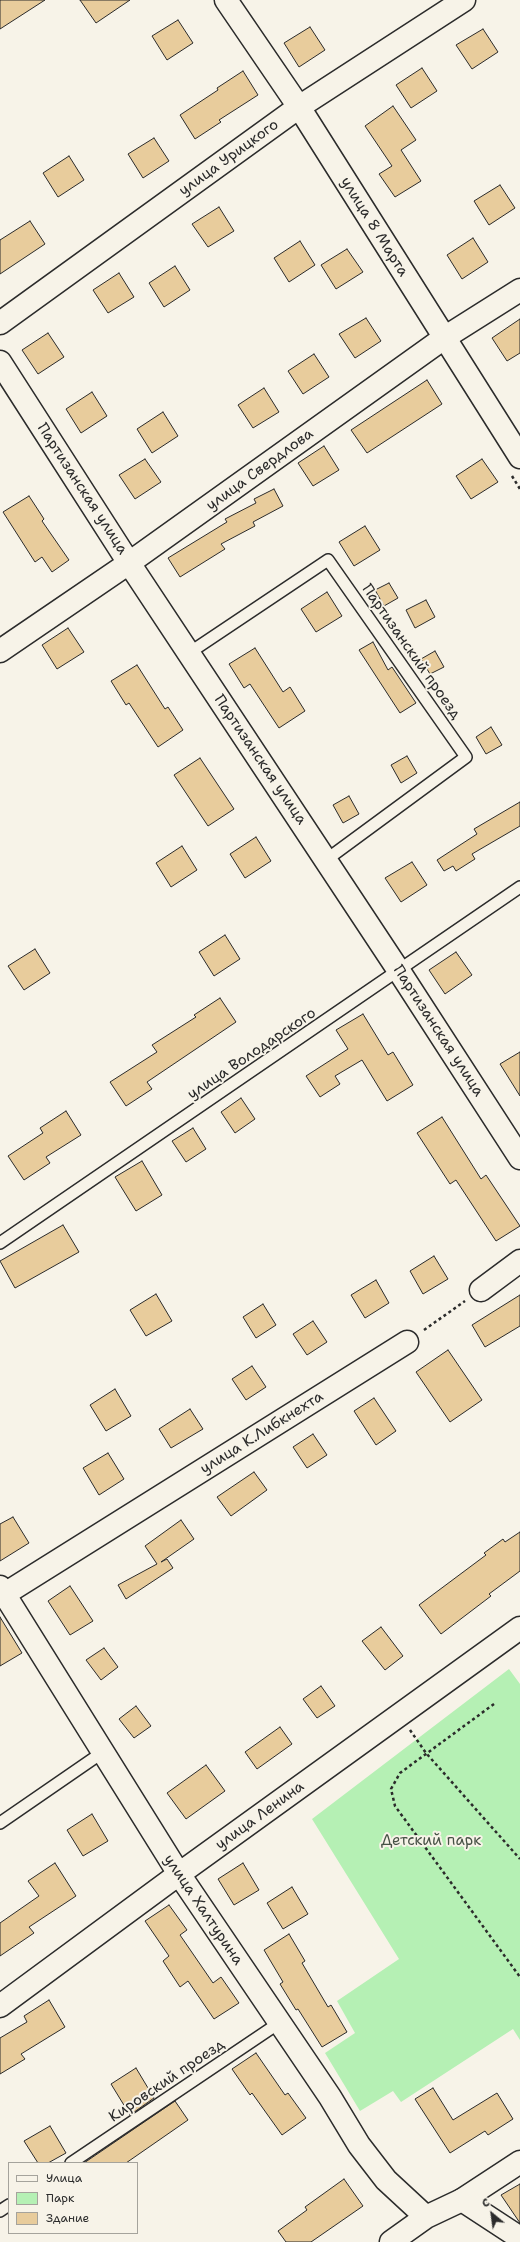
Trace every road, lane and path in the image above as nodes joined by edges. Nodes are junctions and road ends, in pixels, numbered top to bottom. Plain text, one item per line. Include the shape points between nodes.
1 (226, 0) edge
2 (464, 0) edge
3 (300, 107) junction
4 (520, 290) edge
5 (0, 323) edge
6 (444, 338) junction
7 (0, 362) edge
8 (520, 456) edge
9 (129, 563) junction
10 (0, 651) edge
11 (189, 653) junction
12 (326, 860) junction
13 (520, 888) edge
14 (399, 971) junction
15 (520, 1158) edge
16 (0, 1243) edge
17 (520, 1261) edge
18 (481, 1290) joint
19 (407, 1342) joint
20 (1, 1593) edge
21 (520, 1628) edge
22 (494, 1704) dead end
23 (400, 1716) junction
24 (103, 1752) junction
25 (426, 1753) junction
26 (0, 1823) edge
27 (520, 1860) edge
28 (179, 1874) junction
29 (520, 1977) edge
30 (0, 2006) edge
31 (279, 2023) junction
32 (72, 2162) edge
33 (520, 2162) edge
34 (462, 2200) junction
35 (426, 2217) junction
36 (520, 2238) edge
37 (391, 2242) edge

1 - 3 street, улица 8 Марта
2 - 3 street, улица Урицкого
3 - 5 street, улица Урицкого
3 - 6 street, улица 8 Марта
4 - 6 street, улица Свердлова
6 - 8 street, улица 8 Марта
6 - 9 street, улица Свердлова
7 - 9 street, Партизанская улица
9 - 10 street, улица Свердлова
9 - 11 street, Партизанская улица
11 - 12 street, Партизанская улица
11 - 12 lane, Партизанский проезд via 328,560 466,757
12 - 14 street, Партизанская улица
13 - 14 lane, улица Володарского
14 - 15 street, Партизанская улица
14 - 16 lane, улица Володарского
17 - 18 street
18 - 19 path
19 - 20 street, улица К.Либкнехта
20 - 24 street, улица Халтурина
21 - 23 street, улица Ленина
22 - 25 path
23 - 25 path
23 - 28 street, улица Ленина
24 - 26 lane
24 - 28 street, улица Халтурина
25 - 27 path
25 - 29 path via 400,1773 390,1789 395,1806
28 - 30 street, улица Ленина
28 - 31 street, улица Халтурина
31 - 32 lane, Кировский проезд
31 - 35 street, улица Халтурина via 330,2097 359,2145 386,2180
33 - 34 street
34 - 35 street
34 - 36 street
35 - 37 street

